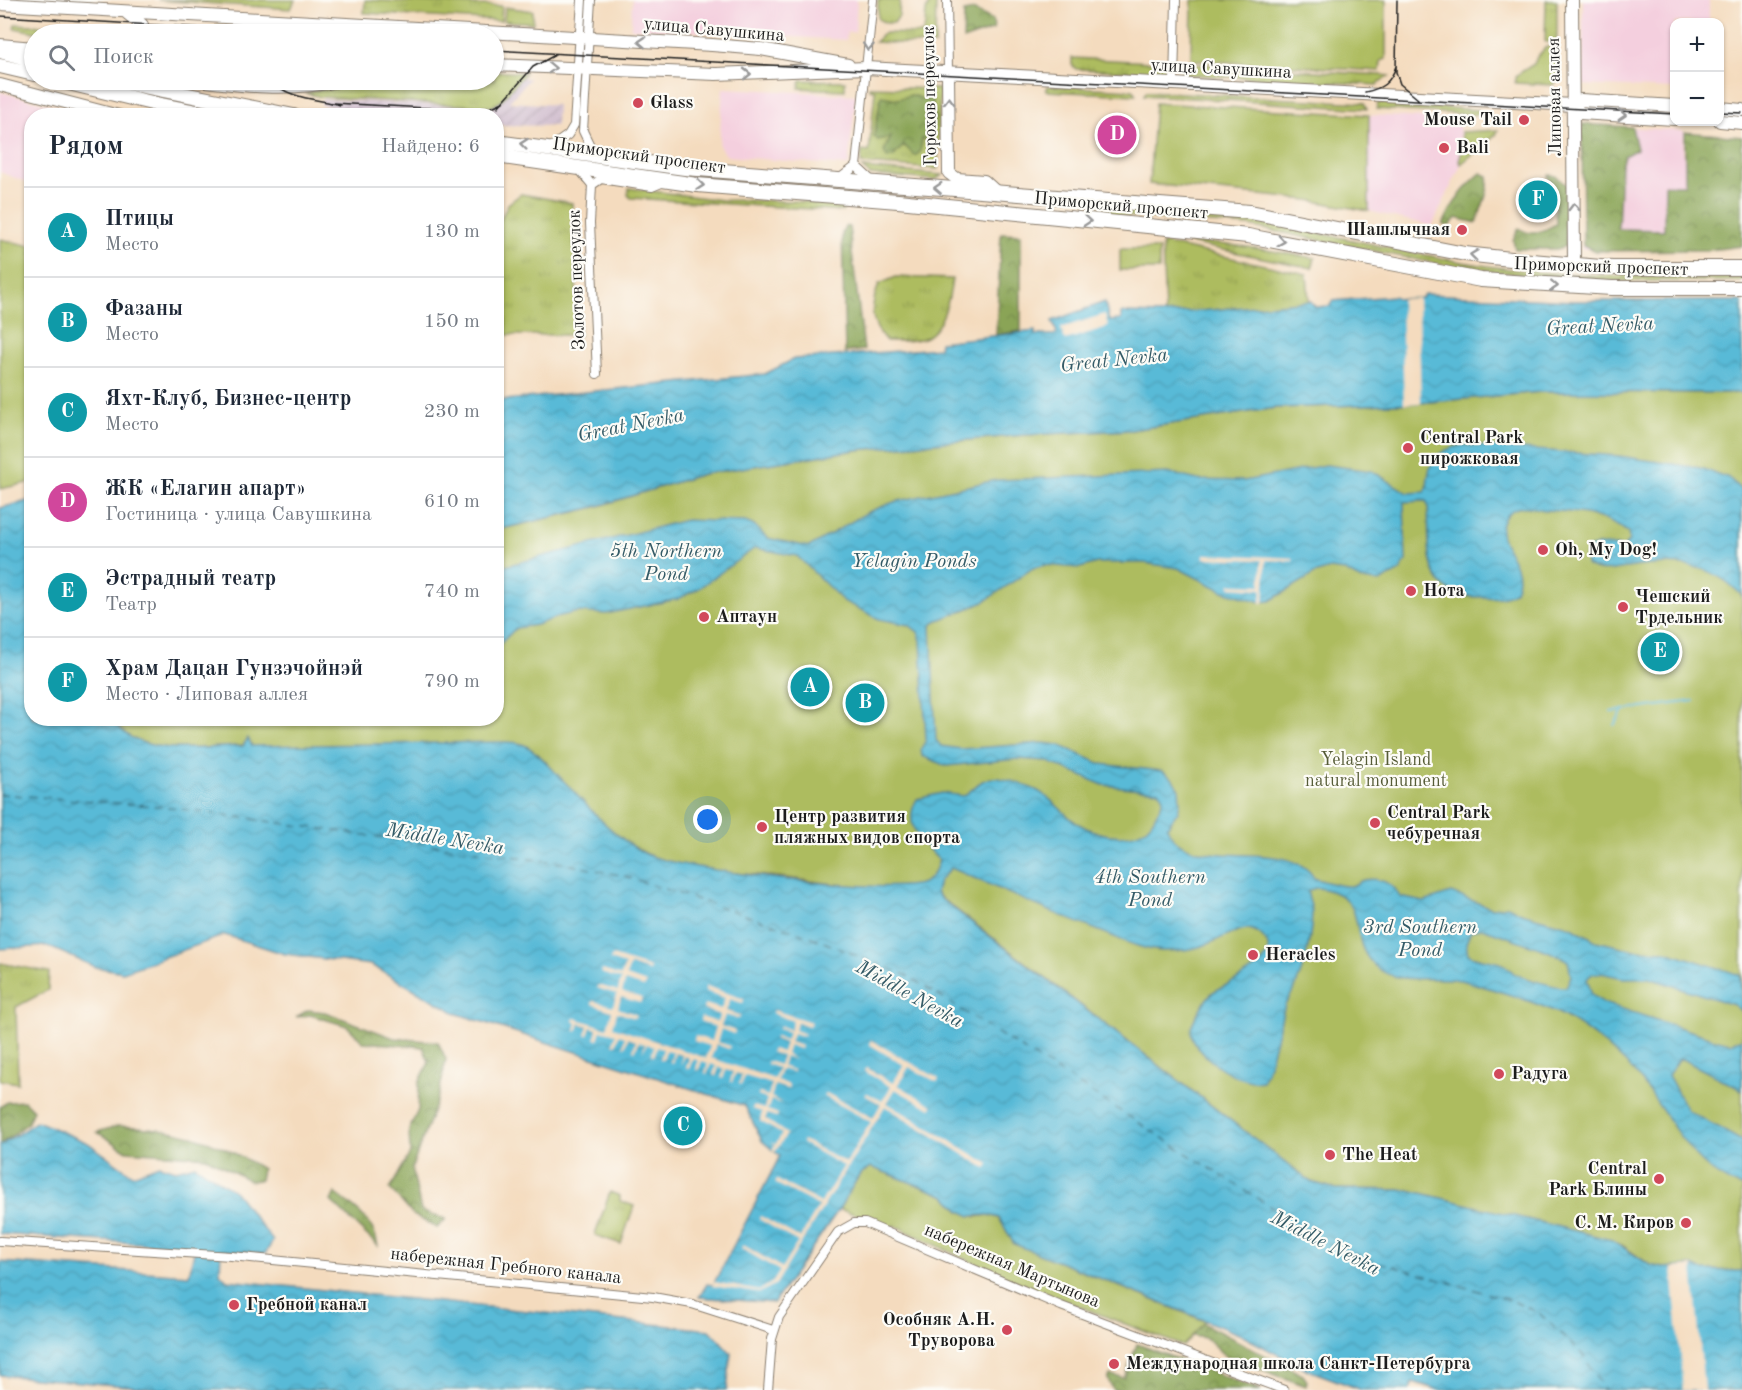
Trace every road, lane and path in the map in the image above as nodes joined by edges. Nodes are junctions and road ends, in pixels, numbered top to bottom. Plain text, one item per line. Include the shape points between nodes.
1 (582, 0) edge
2 (591, 0) edge
3 (873, 0) edge
4 (947, 0) edge
5 (1176, 0) edge
6 (1572, 0) edge
7 (0, 4) edge
8 (127, 13) junction
9 (141, 24) edge
10 (349, 24) edge
11 (504, 34) edge
12 (585, 39) junction
13 (0, 45) edge
14 (24, 47) edge
15 (0, 51) edge
16 (24, 57) edge
17 (504, 65) edge
18 (0, 66) edge
19 (866, 68) junction
20 (581, 69) junction
21 (24, 72) edge
22 (948, 72) junction
23 (1174, 84) junction
24 (0, 85) edge
25 (98, 90) edge
26 (163, 90) edge
27 (1573, 105) junction
28 (1670, 106) edge
29 (88, 108) edge
30 (176, 108) edge
31 (252, 108) edge
32 (1724, 108) edge
33 (1742, 110) edge
34 (1670, 119) edge
35 (1724, 121) edge
36 (1742, 123) edge
37 (504, 143) edge
38 (551, 147) junction
39 (594, 154) junction
40 (504, 157) edge
41 (575, 166) junction
42 (856, 166) junction
43 (668, 180) junction
44 (837, 180) junction
45 (876, 183) junction
46 (592, 186) junction
47 (996, 192) junction
48 (1574, 266) junction
49 (1742, 268) edge
50 (1742, 288) edge
51 (597, 374) dead end
52 (0, 1241) edge
53 (773, 1330) junction
54 (768, 1390) edge
55 (1284, 1390) edge

1 - 12 street
2 - 12 street
3 -> 19 street
4 - 22 street, Горохов переулок
5 - 23 street
6 - 27 main road, Липовая аллея
7 - 8 main road, улица Савушкина
8 - 9 main road
8 - 10 main road, улица Савушкина
11 - 12 main road, улица Савушкина
19 -> 12 main road, улица Савушкина via 761,49
12 - 20 street
13 - 14 main road
15 - 16 main road
17 -> 20 main road, улица Савушкина
18 - 21 main road
20 -> 19 main road, улица Савушкина via 716,74
19 - 22 main road, улица Савушкина
19 - 42 street
20 - 38 street via 574,125 568,135
20 - 39 street via 583,131
22 - 23 main road, улица Савушкина
47 -> 22 main road, Горохов переулок via 984,181 957,179 949,173
23 - 27 main road, улица Савушкина
24 - 29 main road
25 - 30 main road
26 - 31 main road
27 - 28 main road, улица Савушкина via 1581,100
27 -> 34 main road, улица Савушкина via 1580,113
48 -> 27 main road, Липовая аллея
32 - 33 main road
35 - 36 main road
38 -> 37 main road, Приморский проспект
38 - 39 main road, Приморский проспект
39 - 44 main road, Приморский проспект via 685,168
40 - 41 main road, Приморский проспект
41 - 43 main road, Приморский проспект
41 - 46 street, Золотов переулок
42 - 44 street
42 - 45 street
43 - 46 street, Золотов переулок via 652,187 601,179
43 -> 50 main road, Приморский проспект via 1248,236 1481,280 1612,288
44 - 45 main road, Приморский проспект
47 -> 45 main road, Приморский проспект
46 - 51 street, Золотов переулок
48 -> 47 main road, Приморский проспект via 1465,254 1250,212
48 - 49 main road, Приморский проспект
52 - 53 street, набережная Гребного канала via 231,1256 652,1297 692,1304
53 - 54 street
53 - 55 street, набережная Мартынова via 838,1232 865,1222 1061,1306

